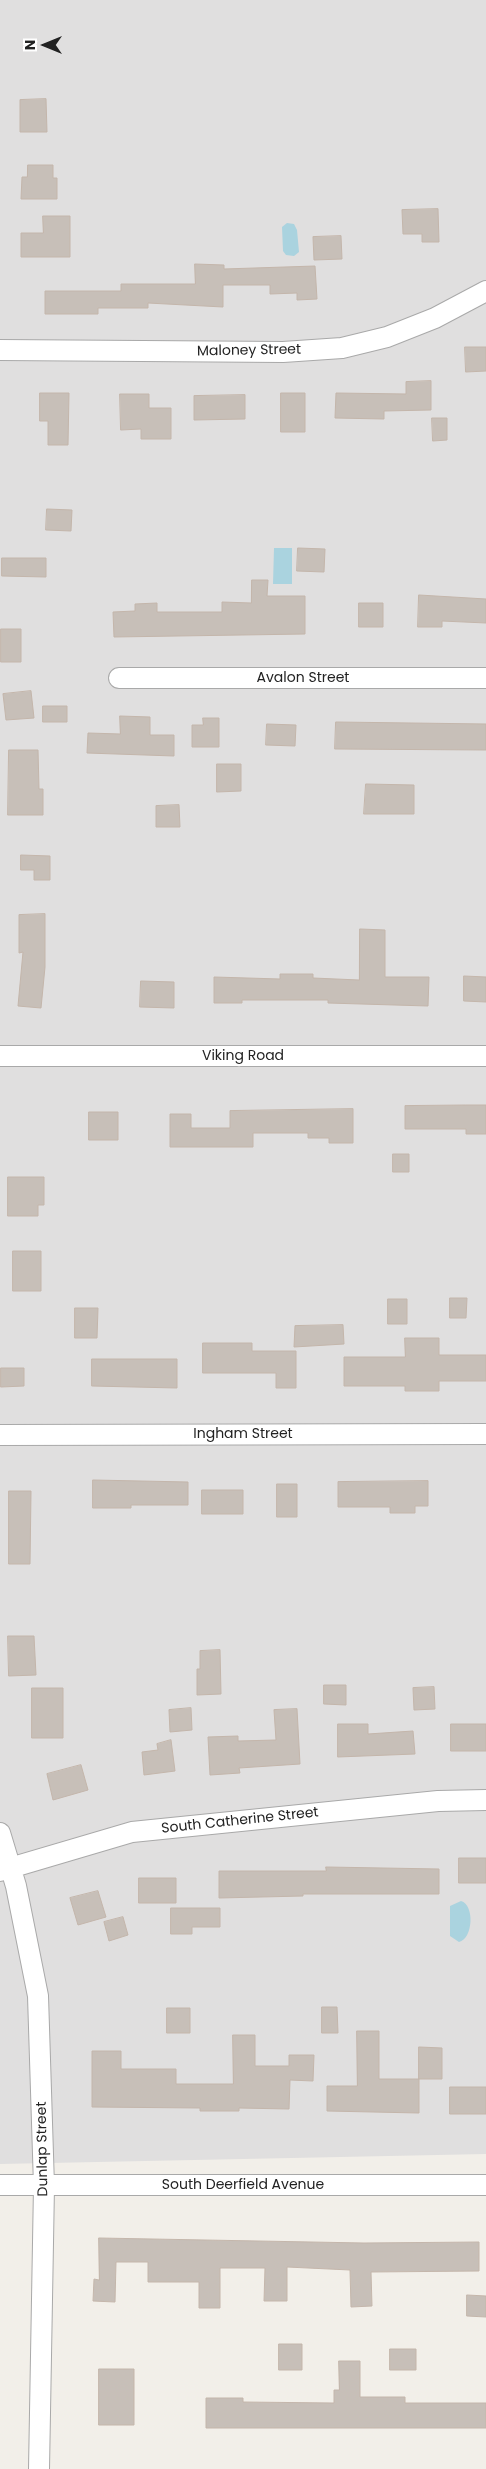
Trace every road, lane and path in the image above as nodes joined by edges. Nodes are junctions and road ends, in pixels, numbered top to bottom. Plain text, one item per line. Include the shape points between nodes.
1 (486, 292) edge
2 (0, 350) edge
3 (119, 678) dead end
4 (486, 678) edge
5 (0, 1056) edge
6 (486, 1056) edge
7 (486, 1434) edge
8 (0, 1435) edge
9 (486, 1800) edge
10 (0, 1833) edge
11 (6, 1870) edge
12 (0, 2185) edge
13 (486, 2185) edge
14 (44, 2186) junction
15 (39, 2469) edge

1 - 2 street, Maloney Street via 435,318 387,337 342,348 283,352
3 - 4 street, Avalon Street
5 - 6 street, Viking Road
7 - 8 street, Ingham Street
9 - 11 street, South Catherine Street via 438,1800 132,1832
10 - 11 street, Dunlap Street
11 - 14 street, Dunlap Street via 28,1938 38,1996
12 - 14 street, South Deerfield Avenue
13 - 14 street, South Deerfield Avenue
14 - 15 street, Dunlap Street

